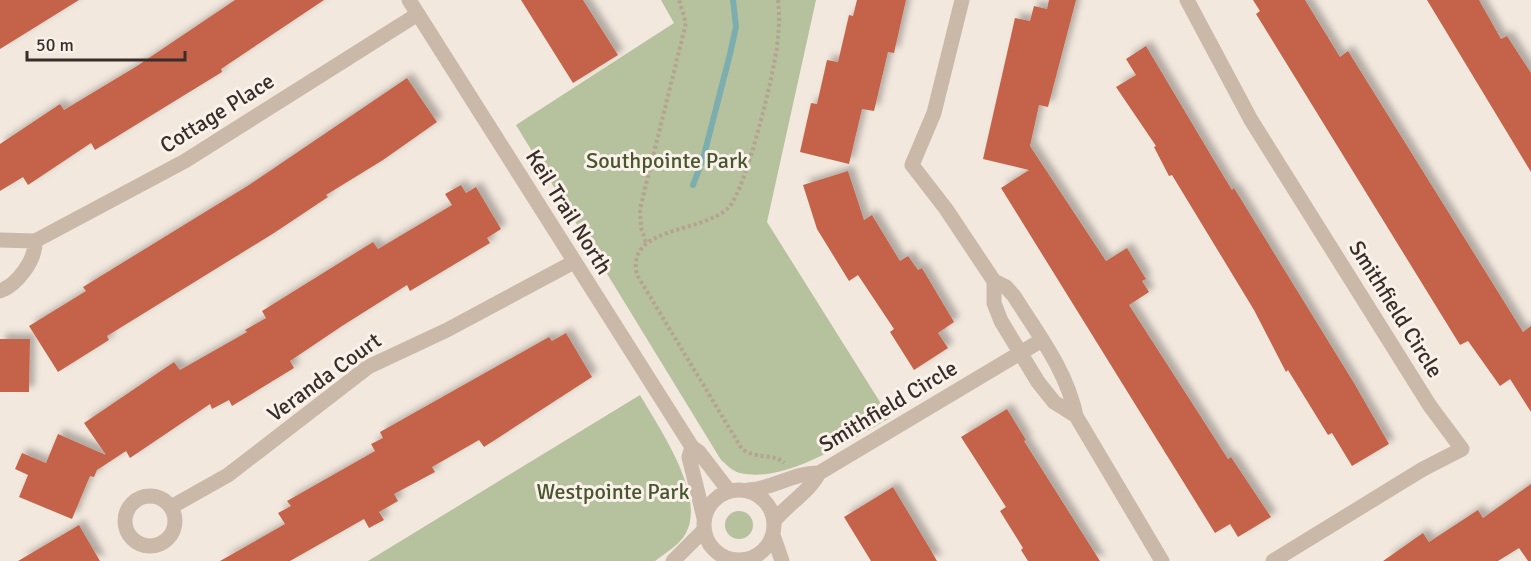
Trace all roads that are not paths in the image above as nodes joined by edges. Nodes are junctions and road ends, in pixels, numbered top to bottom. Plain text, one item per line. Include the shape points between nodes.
1 (409, 0) edge
2 (962, 0) edge
3 (1187, 0) edge
4 (418, 14) junction
5 (0, 240) edge
6 (35, 241) junction
7 (574, 262) junction
8 (994, 281) junction
9 (0, 291) edge
10 (1042, 340) junction
11 (1020, 353) junction
12 (1076, 416) junction
13 (692, 447) junction
14 (819, 473) junction
15 (737, 491) junction
16 (171, 507) dead end
17 (704, 524) junction
18 (774, 528) junction
19 (720, 559) edge
20 (750, 560) edge
21 (674, 561) edge
22 (782, 561) edge
23 (1162, 561) edge
24 (1273, 561) edge

1 - 4 street, Keil Trail North
2 - 8 street via 934,113 912,165
3 - 24 street, Smithfield Circle via 1251,120 1430,406 1462,449
4 - 6 street, Cottage Place via 185,161
4 - 7 street, Keil Trail North
5 - 6 street, Cottage Place
6 - 9 street via 18,279
7 - 13 street, Keil Trail North
7 - 16 street, Veranda Court via 368,367 228,476
8 - 10 street via 1014,296
8 - 11 street via 994,303
10 - 11 street, Smithfield Circle
10 - 12 street via 1071,393
11 - 12 street via 1054,402
11 - 14 street, Smithfield Circle
12 - 23 street
13 - 15 street, Keil Trail North
13 - 17 street via 689,457
14 - 15 street, Smithfield Circle via 807,472 766,488
14 - 18 street, Smithfield Circle via 813,484 788,505
15 - 17 street via 713,501
15 - 18 street via 765,501
17 - 19 street
17 - 21 street
18 - 20 street via 760,554
18 - 22 street
19 - 20 street

